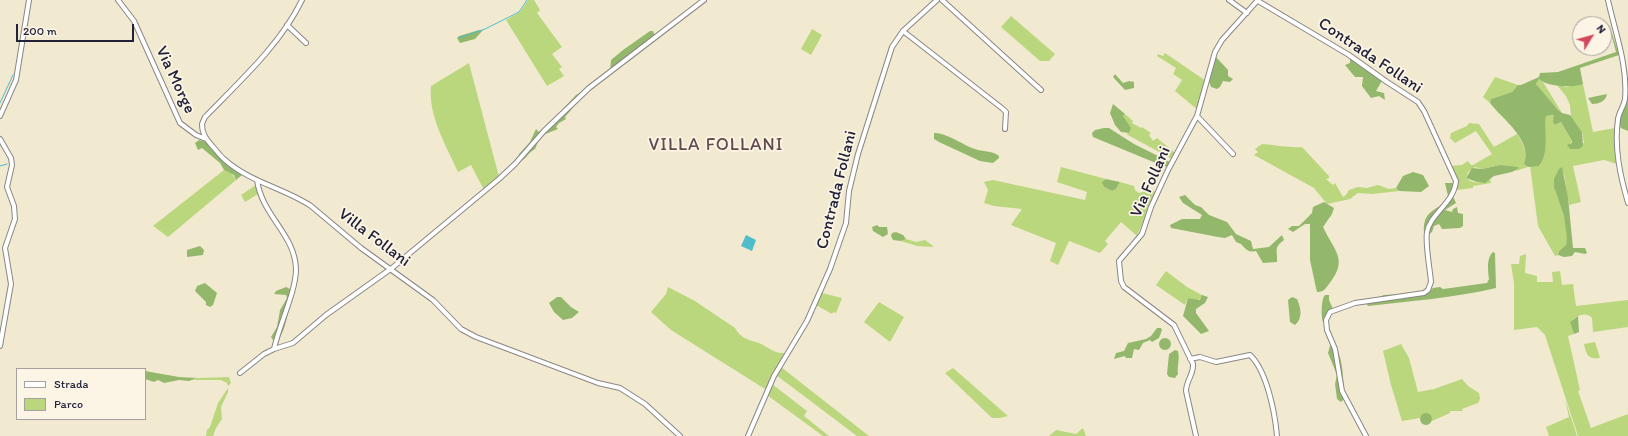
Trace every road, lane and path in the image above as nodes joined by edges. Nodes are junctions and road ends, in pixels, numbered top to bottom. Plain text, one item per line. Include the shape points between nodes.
1 (29, 0) edge
2 (118, 0) edge
3 (302, 0) edge
4 (704, 0) edge
5 (937, 0) edge
6 (942, 0) edge
7 (1229, 0) edge
8 (1258, 0) edge
9 (1608, 0) edge
10 (1248, 13) junction
11 (287, 25) junction
12 (903, 31) junction
13 (306, 43) dead end
14 (1041, 90) dead end
15 (0, 116) edge
16 (1197, 116) junction
17 (1005, 129) dead end
18 (0, 139) edge
19 (206, 139) junction
20 (1232, 154) dead end
21 (257, 180) junction
22 (1628, 203) edge
23 (392, 268) junction
24 (0, 346) edge
25 (274, 349) junction
26 (1190, 359) junction
27 (240, 373) dead end
28 (680, 436) edge
29 (748, 436) edge
30 (1196, 436) edge
31 (1277, 436) edge
32 (1366, 436) edge

1 - 15 street via 16,80
2 - 19 street, Via Morge via 134,21 180,123 196,136
3 - 11 street via 296,14
4 - 23 street via 589,88 504,174
5 - 12 street, Contrada Follani
6 - 14 street
7 - 10 street
8 - 10 street, Via Follani
8 - 32 street, Contrada Follani via 1350,55 1418,102 1456,181 1455,192 1427,232 1431,282 1428,290 1424,294 1355,303 1330,312 1326,320 1326,330 1335,350 1342,391
9 - 22 street via 1622,56 1624,100 1618,117 1616,154
10 - 16 street, Via Follani via 1222,40 1215,52
11 - 13 street
11 - 19 street via 255,66 206,117 202,124
12 - 17 street via 1003,109 1006,112
12 - 29 street, Contrada Follani via 892,46 858,154 849,191 846,223 830,269 807,321 774,376
16 - 20 street
16 - 26 street, Via Follani via 1165,176 1142,234 1119,261 1124,287 1174,325
18 - 24 street via 11,158 7,187 14,206 15,219 5,248 11,284
19 - 21 street, Villa Follani via 224,159
21 - 23 street, Villa Follani via 302,200 361,248
21 - 25 street via 262,201 290,245 296,269 294,284
23 - 25 street via 326,315 293,343
23 - 28 street, Villa Follani via 433,300 461,329 598,383 620,388 645,404
25 - 27 street
26 - 30 street, Via Follani via 1193,370 1186,391
26 - 31 street via 1200,357 1216,362 1250,356 1261,371 1270,397

